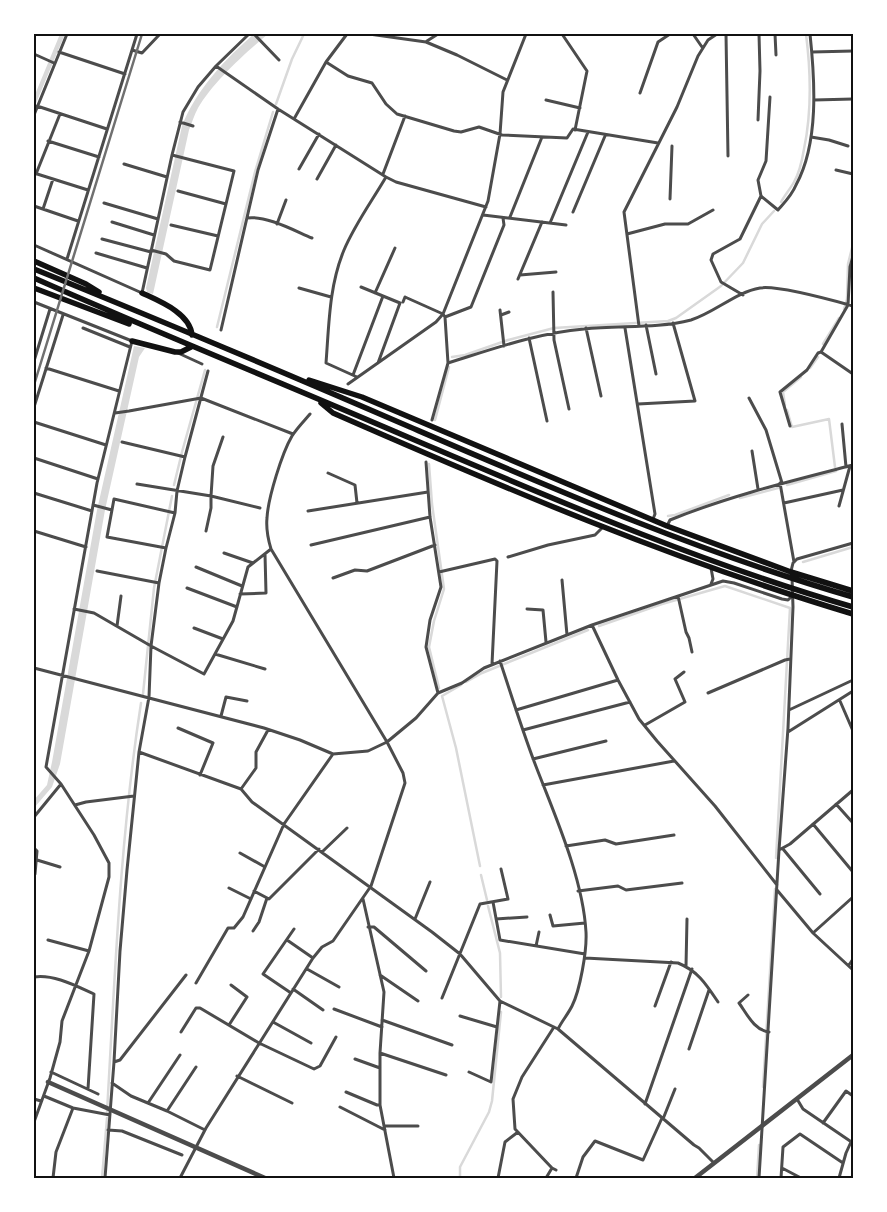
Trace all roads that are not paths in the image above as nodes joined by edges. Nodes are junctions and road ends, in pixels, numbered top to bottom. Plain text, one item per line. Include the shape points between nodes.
1 (67, 34) edge
2 (137, 34) edge
3 (160, 34) edge
4 (249, 34) edge
5 (254, 34) edge
6 (347, 34) edge
7 (370, 34) edge
8 (438, 34) edge
9 (526, 34) edge
10 (562, 34) edge
11 (670, 34) edge
12 (693, 34) edge
13 (716, 34) edge
14 (726, 34) edge
15 (759, 34) edge
16 (775, 34) edge
17 (810, 34) edge
18 (426, 42) junction
19 (702, 47) junction
20 (132, 50) junction
21 (853, 51) edge
22 (59, 52) junction
23 (812, 52) junction
24 (34, 54) edge
25 (776, 55) dead end
26 (279, 60) dead end
27 (326, 62) junction
28 (54, 63) junction
29 (217, 67) junction
30 (125, 74) junction
31 (507, 80) junction
32 (640, 93) dead end
33 (770, 97) dead end
34 (853, 99) edge
35 (546, 100) dead end
36 (814, 100) junction
37 (37, 106) junction
38 (580, 108) junction
39 (278, 109) junction
40 (60, 114) junction
41 (34, 115) edge
42 (405, 116) junction
43 (294, 119) junction
44 (758, 120) dead end
45 (181, 122) junction
46 (192, 126) dead end
47 (107, 129) junction
48 (575, 130) junction
49 (588, 132) junction
50 (319, 134) junction
51 (500, 134) junction
52 (605, 136) junction
53 (542, 137) junction
54 (811, 137) junction
55 (48, 141) junction
56 (658, 143) junction
57 (336, 145) junction
58 (672, 146) dead end
59 (848, 146) dead end
60 (173, 156) junction
61 (728, 156) dead end
62 (99, 157) junction
63 (124, 164) dead end
64 (299, 169) dead end
65 (836, 170) dead end
66 (35, 173) edge
67 (853, 174) edge
68 (384, 176) junction
69 (167, 177) junction
70 (317, 178) dead end
71 (53, 179) junction
72 (88, 190) junction
73 (178, 191) dead end
74 (761, 196) junction
75 (670, 199) dead end
76 (286, 200) dead end
77 (104, 203) dead end
78 (226, 204) junction
79 (34, 206) edge
80 (486, 208) junction
81 (43, 209) junction
82 (713, 210) dead end
83 (573, 212) dead end
84 (483, 215) junction
85 (247, 218) junction
86 (503, 218) junction
87 (510, 218) junction
88 (158, 219) junction
89 (78, 221) junction
90 (112, 222) dead end
91 (542, 222) junction
92 (550, 223) junction
93 (277, 224) junction
94 (566, 224) dead end
95 (171, 225) dead end
96 (628, 234) junction
97 (154, 235) junction
98 (218, 236) junction
99 (312, 238) dead end
100 (102, 239) dead end
101 (34, 245) edge
102 (395, 248) dead end
103 (152, 251) junction
104 (96, 253) dead end
105 (853, 256) edge
106 (67, 258) junction
107 (34, 261) edge
108 (147, 268) junction
109 (34, 269) edge
110 (556, 272) dead end
111 (34, 278) edge
112 (361, 287) dead end
113 (34, 288) edge
114 (299, 288) dead end
115 (554, 292) dead end
116 (142, 293) junction
117 (375, 293) junction
118 (743, 295) junction
119 (383, 296) junction
120 (331, 297) junction
121 (112, 300) junction
122 (34, 302) edge
123 (403, 302) dead end
124 (846, 304) junction
125 (853, 306) edge
126 (50, 309) junction
127 (500, 310) dead end
128 (509, 312) dead end
129 (63, 315) junction
130 (444, 315) junction
131 (500, 315) junction
132 (673, 323) junction
133 (646, 325) junction
134 (639, 326) junction
135 (83, 328) dead end
136 (586, 328) junction
137 (625, 328) junction
138 (221, 330) dead end
139 (554, 332) junction
140 (162, 335) junction
141 (192, 335) junction
142 (529, 338) junction
143 (131, 344) junction
144 (504, 346) junction
145 (191, 347) junction
146 (175, 352) junction
147 (821, 352) junction
148 (34, 361) edge
149 (378, 363) junction
150 (448, 363) junction
151 (202, 364) dead end
152 (46, 368) junction
153 (276, 369) junction
154 (208, 371) dead end
155 (656, 374) dead end
156 (853, 374) edge
157 (352, 375) junction
158 (358, 378) junction
159 (348, 384) dead end
160 (119, 391) junction
161 (601, 396) dead end
162 (198, 398) junction
163 (749, 398) dead end
164 (318, 400) junction
165 (638, 404) junction
166 (34, 407) edge
167 (569, 408) dead end
168 (116, 413) junction
169 (310, 414) dead end
170 (432, 420) dead end
171 (546, 421) dead end
172 (34, 422) edge
173 (842, 424) dead end
174 (790, 426) dead end
175 (293, 434) junction
176 (224, 438) dead end
177 (122, 442) dead end
178 (106, 445) junction
179 (752, 452) dead end
180 (184, 457) junction
181 (34, 458) edge
182 (426, 462) dead end
183 (850, 466) edge
184 (328, 473) dead end
185 (98, 479) junction
186 (781, 483) junction
187 (137, 484) dead end
188 (758, 489) junction
189 (843, 490) junction
190 (177, 492) junction
191 (428, 492) junction
192 (34, 493) edge
193 (211, 496) junction
194 (357, 503) junction
195 (784, 503) junction
196 (95, 506) junction
197 (839, 506) dead end
198 (260, 508) dead end
199 (112, 510) junction
200 (92, 511) junction
201 (308, 511) dead end
202 (173, 513) junction
203 (642, 515) junction
204 (430, 517) junction
205 (653, 520) junction
206 (667, 526) junction
207 (602, 527) junction
208 (34, 531) edge
209 (206, 531) dead end
210 (632, 538) junction
211 (853, 543) edge
212 (311, 545) dead end
213 (435, 545) junction
214 (86, 547) junction
215 (165, 548) junction
216 (271, 549) junction
217 (224, 553) dead end
218 (265, 554) junction
219 (508, 557) dead end
220 (794, 562) junction
221 (253, 563) junction
222 (196, 567) dead end
223 (711, 568) junction
224 (97, 571) dead end
225 (439, 572) junction
226 (791, 572) junction
227 (333, 578) dead end
228 (562, 580) dead end
229 (159, 583) junction
230 (711, 584) junction
231 (242, 586) junction
232 (187, 588) dead end
233 (853, 591) edge
234 (240, 594) junction
235 (121, 596) dead end
236 (793, 596) junction
237 (853, 597) edge
238 (679, 599) junction
239 (236, 607) junction
240 (853, 607) edge
241 (527, 609) dead end
242 (76, 610) junction
243 (853, 614) edge
244 (592, 625) junction
245 (117, 626) junction
246 (194, 628) dead end
247 (567, 635) junction
248 (223, 639) junction
249 (546, 642) junction
250 (151, 646) junction
251 (692, 652) dead end
252 (215, 654) junction
253 (788, 660) junction
254 (500, 661) junction
255 (492, 664) junction
256 (34, 668) edge
257 (265, 669) dead end
258 (684, 672) dead end
259 (64, 676) junction
260 (618, 680) junction
261 (853, 680) edge
262 (853, 691) edge
263 (438, 693) junction
264 (708, 693) dead end
265 (149, 697) junction
266 (247, 701) dead end
267 (840, 701) junction
268 (630, 702) junction
269 (516, 710) junction
270 (789, 710) junction
271 (221, 716) junction
272 (645, 725) junction
273 (178, 728) dead end
274 (268, 730) junction
275 (523, 730) junction
276 (853, 731) edge
277 (788, 733) junction
278 (606, 741) dead end
279 (387, 742) junction
280 (138, 752) junction
281 (333, 754) junction
282 (533, 759) junction
283 (675, 761) junction
284 (200, 775) junction
285 (61, 784) junction
286 (543, 785) junction
287 (241, 789) junction
288 (853, 790) edge
289 (134, 796) junction
290 (836, 804) junction
291 (75, 805) junction
292 (34, 817) edge
293 (853, 823) edge
294 (284, 824) junction
295 (813, 824) junction
296 (347, 828) dead end
297 (674, 835) dead end
298 (566, 846) junction
299 (34, 848) edge
300 (320, 850) junction
301 (781, 850) junction
302 (240, 853) dead end
303 (36, 860) junction
304 (60, 867) dead end
305 (265, 867) junction
306 (501, 869) dead end
307 (853, 872) edge
308 (35, 874) dead end
309 (430, 882) dead end
310 (682, 883) dead end
311 (778, 885) junction
312 (371, 886) junction
313 (230, 888) dead end
314 (777, 890) junction
315 (578, 891) junction
316 (254, 892) junction
317 (820, 894) dead end
318 (853, 897) edge
319 (267, 898) junction
320 (363, 898) junction
321 (251, 899) junction
322 (493, 902) junction
323 (550, 915) dead end
324 (527, 917) dead end
325 (415, 919) junction
326 (496, 919) junction
327 (687, 919) dead end
328 (585, 923) junction
329 (368, 927) junction
330 (294, 929) dead end
331 (253, 931) dead end
332 (539, 932) dead end
333 (813, 934) junction
334 (48, 940) dead end
335 (287, 940) junction
336 (536, 946) junction
337 (88, 951) junction
338 (460, 954) junction
339 (585, 956) junction
340 (313, 958) junction
341 (853, 959) edge
342 (670, 962) junction
343 (849, 965) junction
344 (686, 966) junction
345 (307, 968) junction
346 (692, 969) junction
347 (853, 970) edge
348 (426, 971) dead end
349 (380, 974) junction
350 (34, 976) edge
351 (186, 976) dead end
352 (196, 983) dead end
353 (75, 985) junction
354 (231, 985) dead end
355 (339, 987) dead end
356 (709, 989) junction
357 (292, 991) junction
358 (748, 995) dead end
359 (442, 998) dead end
360 (418, 1001) dead end
361 (500, 1001) junction
362 (718, 1002) dead end
363 (655, 1006) dead end
364 (334, 1009) dead end
365 (323, 1010) dead end
366 (460, 1016) dead end
367 (382, 1020) junction
368 (272, 1022) junction
369 (229, 1025) junction
370 (382, 1027) junction
371 (497, 1027) junction
372 (556, 1028) junction
373 (181, 1032) dead end
374 (767, 1032) junction
375 (336, 1037) dead end
376 (259, 1043) junction
377 (311, 1043) dead end
378 (452, 1045) dead end
379 (689, 1049) dead end
380 (380, 1053) junction
381 (853, 1054) edge
382 (180, 1055) dead end
383 (355, 1059) dead end
384 (114, 1062) junction
385 (196, 1067) dead end
386 (380, 1068) junction
387 (51, 1072) junction
388 (469, 1072) dead end
389 (446, 1075) dead end
390 (237, 1076) junction
391 (48, 1082) junction
392 (112, 1083) junction
393 (675, 1088) dead end
394 (88, 1089) junction
395 (346, 1092) dead end
396 (98, 1094) dead end
397 (44, 1096) junction
398 (853, 1096) edge
399 (34, 1099) edge
400 (797, 1099) junction
401 (42, 1101) junction
402 (292, 1102) dead end
403 (148, 1103) junction
404 (645, 1104) junction
405 (380, 1105) junction
406 (340, 1107) dead end
407 (73, 1108) junction
408 (108, 1108) junction
409 (167, 1111) junction
410 (110, 1115) junction
411 (663, 1119) junction
412 (34, 1122) edge
413 (823, 1122) junction
414 (384, 1126) junction
415 (418, 1126) dead end
416 (762, 1126) junction
417 (108, 1130) junction
418 (205, 1130) junction
419 (385, 1130) junction
420 (518, 1132) junction
421 (852, 1142) edge
422 (196, 1148) junction
423 (182, 1155) dead end
424 (714, 1163) junction
425 (843, 1163) junction
426 (552, 1168) junction
427 (782, 1168) junction
428 (556, 1170) dead end
429 (53, 1178) edge
430 (105, 1178) edge
431 (180, 1178) edge
432 (265, 1178) edge
433 (394, 1178) edge
434 (498, 1178) edge
435 (546, 1178) edge
436 (576, 1178) edge
437 (695, 1178) edge
438 (759, 1178) edge
439 (781, 1178) edge
440 (802, 1178) edge
441 (839, 1178) edge

1 - 22 street
2 - 20 street
3 - 20 street via 142,54
4 - 29 street
5 - 26 street
6 - 27 street
7 - 18 street
8 - 18 street
9 - 31 street
10 - 38 street via 587,71
11 - 32 street via 658,42
12 - 19 street
13 - 19 street
14 - 61 street
15 - 44 street
16 - 25 street
17 - 23 street
18 - 31 street
19 - 56 street
20 - 30 street
21 - 23 street
22 - 28 street
22 - 30 street
23 - 36 street
24 - 28 street
27 - 42 street via 348,76 372,83 392,110
27 - 43 street
28 - 37 street
29 - 39 street
29 - 45 street via 190,98
30 - 47 street
31 - 51 street
33 - 74 street via 766,161 758,180
34 - 36 street
35 - 38 street
36 - 54 street
37 - 40 street
37 - 41 street
38 - 48 street
39 - 43 street
39 - 85 street via 258,170
40 - 47 street
40 - 55 street
42 - 51 street via 461,132 479,127
42 - 68 street
43 - 50 street
45 - 46 street
45 - 60 street
47 - 62 street
48 - 49 street
48 - 53 street via 566,138
49 - 52 street
49 - 92 street
50 - 57 street
50 - 64 street
51 - 53 street
51 - 80 street
52 - 56 street
52 - 83 street
53 - 87 street
54 - 59 street
54 - 74 street via 796,187 778,210
55 - 62 street
55 - 66 street
56 - 96 street via 624,212
57 - 68 street
57 - 70 street
58 - 75 street
60 - 69 street
60 - 78 street via 234,171
62 - 72 street
63 - 69 street
65 - 67 street
66 - 71 street
68 - 80 street
68 - 120 street via 344,249
69 - 88 street
71 - 72 street
71 - 81 street
72 - 89 street
73 - 78 street
74 - 118 street via 740,239 712,254 711,260 723,283
76 - 93 street
77 - 88 street
78 - 98 street
79 - 81 street
80 - 84 street
81 - 89 street
82 - 96 street via 688,224 665,224
84 - 86 street
84 - 130 street
85 - 93 street via 255,217
85 - 138 street
86 - 87 street
86 - 130 street via 504,225 471,307
87 - 91 street
88 - 97 street
89 - 106 street
90 - 97 street
91 - 92 street
91 - 110 street via 519,277
92 - 94 street
93 - 99 street
95 - 98 street
96 - 134 street
97 - 103 street
98 - 103 street via 210,270
100 - 103 street
101 - 106 street
102 - 117 street
103 - 108 street
104 - 108 street
105 - 124 street
106 - 116 street
107 - 121 highway via 86,284
108 - 116 street
109 - 121 highway
111 - 140 highway
112 - 117 street
113 - 140 highway
114 - 120 street
115 - 139 street
116 - 141 highway via 183,318
117 - 119 street
118 - 124 street via 760,288 781,289
118 - 132 street via 692,319
119 - 149 street via 400,303
119 - 157 street
120 - 157 street via 326,363
121 - 141 highway
122 - 126 street
123 - 130 street via 405,297
124 - 125 street
124 - 147 street
126 - 129 street
126 - 148 street
127 - 131 street
128 - 131 street
129 - 143 street via 95,324
129 - 152 street
130 - 149 street
130 - 150 street
131 - 144 street
132 - 133 street
132 - 165 street via 696,401
133 - 134 street
133 - 155 street
134 - 137 street
135 - 143 street
136 - 137 street
136 - 139 street
136 - 161 street
137 - 165 street
139 - 142 street
139 - 167 street
140 - 145 highway
141 - 153 highway
142 - 144 street
142 - 171 street
143 - 146 highway
143 - 160 street
144 - 150 street
145 - 146 highway
145 - 164 highway
146 - 151 street
147 - 156 street
147 - 174 street via 807,370 780,392
149 - 158 street
150 - 170 street
152 - 160 street
152 - 166 street
153 - 203 highway via 362,397
153 - 237 highway via 708,550
154 - 162 street
157 - 158 street
158 - 159 street
160 - 168 street
162 - 168 street
162 - 175 street
162 - 180 street
163 - 186 street via 766,430
164 - 207 highway via 333,413
164 - 240 highway via 704,559
165 - 205 street via 655,514
168 - 178 street
169 - 175 street
172 - 178 street
173 - 183 street
175 - 216 street via 266,519
176 - 193 street via 213,466
177 - 180 street
178 - 185 street
179 - 188 street
180 - 190 street
181 - 185 street
182 - 191 street
183 - 186 street
183 - 189 street
184 - 194 street via 355,485
185 - 196 street
186 - 188 street
186 - 195 street
187 - 190 street
188 - 206 street via 677,517
189 - 195 street
189 - 197 street
190 - 193 street
190 - 202 street
191 - 194 street
191 - 204 street
192 - 200 street
193 - 198 street
193 - 209 street
194 - 201 street
195 - 220 street
196 - 199 street
196 - 200 street
199 - 202 street via 114,499
199 - 215 street via 107,537
200 - 214 street
202 - 215 street
203 - 205 highway
203 - 210 highway
204 - 212 street
204 - 213 street
205 - 206 highway
206 - 226 highway
207 - 210 highway
207 - 219 street via 594,535
208 - 214 street
210 - 223 highway
211 - 220 street
213 - 225 street
213 - 227 street via 366,571 355,570
214 - 242 street
215 - 229 street
216 - 218 street
216 - 279 street
217 - 221 street
218 - 221 street
218 - 234 street via 266,593
220 - 226 street
221 - 231 street via 248,567
222 - 231 street
223 - 230 street
223 - 236 highway
224 - 229 street
225 - 255 street via 497,561
225 - 263 street via 441,587 430,620 426,647
226 - 233 highway
226 - 236 street
228 - 247 street
229 - 250 street
230 - 236 street via 727,581 782,599 788,600
230 - 238 street
231 - 234 street
232 - 239 street
234 - 239 street
235 - 245 street
236 - 243 highway
236 - 253 street
238 - 244 street
238 - 251 street
239 - 248 street
241 - 249 street via 543,610
242 - 245 street via 94,613
242 - 259 street
244 - 247 street
244 - 260 street
245 - 250 street
246 - 248 street
247 - 249 street
248 - 252 street
249 - 254 street
250 - 252 street via 204,674
250 - 265 street
252 - 257 street
253 - 264 street
253 - 270 street
254 - 255 street
254 - 269 street
255 - 263 street via 462,683
256 - 259 street
258 - 272 street via 675,679 685,702
259 - 265 street
259 - 285 street via 46,767
260 - 268 street
260 - 269 street
261 - 270 street
262 - 267 street
263 - 279 street via 416,718
265 - 271 street
265 - 280 street
266 - 271 street via 226,697
267 - 276 street
267 - 277 street
268 - 272 street
268 - 275 street
269 - 275 street
270 - 277 street
271 - 274 street
272 - 283 street
273 - 284 street via 213,743
274 - 281 street
274 - 287 street via 256,752 256,768
275 - 282 street
277 - 301 street
278 - 282 street
279 - 281 street via 368,751
279 - 312 street via 405,784
280 - 284 street
280 - 289 street
281 - 294 street
282 - 286 street
283 - 286 street
283 - 311 street
284 - 287 street
285 - 291 street
285 - 292 street
286 - 298 street
287 - 294 street via 252,802
288 - 290 street
289 - 291 street
289 - 384 street
290 - 293 street
290 - 295 street
291 - 337 street via 108,863 109,877
294 - 300 street
294 - 305 street
295 - 301 street
295 - 307 street
296 - 300 street
297 - 298 street via 616,844 605,840
298 - 315 street
299 - 303 street
300 - 312 street
300 - 319 street
301 - 311 street
301 - 317 street
302 - 305 street
303 - 304 street
303 - 308 street
305 - 316 street
306 - 322 street via 508,899
309 - 325 street
310 - 315 street via 626,890 618,886
311 - 314 street
312 - 320 street
312 - 325 street
313 - 321 street
314 - 333 street
314 - 374 street
315 - 328 street
316 - 319 street
316 - 321 street
318 - 333 street
319 - 331 street
320 - 329 street
320 - 340 street via 333,941 322,947
321 - 352 street via 243,917 234,928 228,928
322 - 326 street
322 - 338 street via 480,904
323 - 328 street via 553,926
324 - 326 street
325 - 338 street
326 - 336 street via 500,940
327 - 344 street
328 - 339 street
329 - 348 street via 374,928
329 - 349 street
330 - 335 street
332 - 336 street
333 - 343 street via 844,964
334 - 337 street
335 - 340 street
335 - 357 street via 263,974
336 - 339 street
337 - 353 street
338 - 359 street
338 - 361 street
339 - 342 street
339 - 372 street via 573,1004
340 - 345 street
341 - 343 street
342 - 344 street
342 - 363 street
343 - 347 street
344 - 346 street
345 - 355 street
345 - 357 street
346 - 356 street
346 - 404 street
349 - 360 street
349 - 367 street via 384,992
350 - 353 street via 43,975
351 - 384 street via 120,1060
353 - 387 street via 62,1021
353 - 394 street via 94,994
354 - 369 street via 247,997
356 - 362 street
356 - 379 street
357 - 365 street
357 - 368 street
358 - 374 street via 739,1003 757,1028
361 - 371 street
361 - 372 street
364 - 370 street
366 - 371 street
367 - 370 street
367 - 378 street
368 - 376 street
368 - 377 street
369 - 373 street via 196,1008
369 - 376 street
370 - 380 street
371 - 388 street via 491,1082
372 - 404 street
372 - 420 street via 522,1077 513,1099 515,1129
374 - 416 street
375 - 376 street via 320,1066 314,1069
376 - 390 street
380 - 386 street
380 - 389 street
381 - 400 street
382 - 403 street
383 - 386 street
384 - 392 street
385 - 409 street
386 - 405 street
387 - 391 street
387 - 394 street
390 - 402 street
390 - 418 street
391 - 397 street
391 - 408 street
392 - 403 street
392 - 408 street
393 - 411 street
394 - 396 street
395 - 405 street
397 - 401 street
397 - 407 street
398 - 413 street via 846,1091
399 - 401 street
400 - 413 street via 803,1109
400 - 416 street
401 - 412 street
403 - 409 street
404 - 411 street
405 - 414 street
406 - 419 street
407 - 410 street
407 - 429 street via 56,1152
408 - 410 street
408 - 422 street
409 - 418 street
410 - 417 street
411 - 424 street
411 - 436 street via 643,1160 595,1141 583,1157
413 - 421 street
414 - 415 street
414 - 419 street
416 - 424 street
416 - 438 street
417 - 423 street via 122,1131
417 - 430 street
418 - 422 street
419 - 433 street
420 - 426 street
420 - 434 street via 505,1142
421 - 425 street
422 - 431 street
422 - 432 street
424 - 437 street
425 - 427 street via 800,1134 783,1147
425 - 441 street
426 - 428 street
426 - 435 street
427 - 439 street
427 - 440 street

